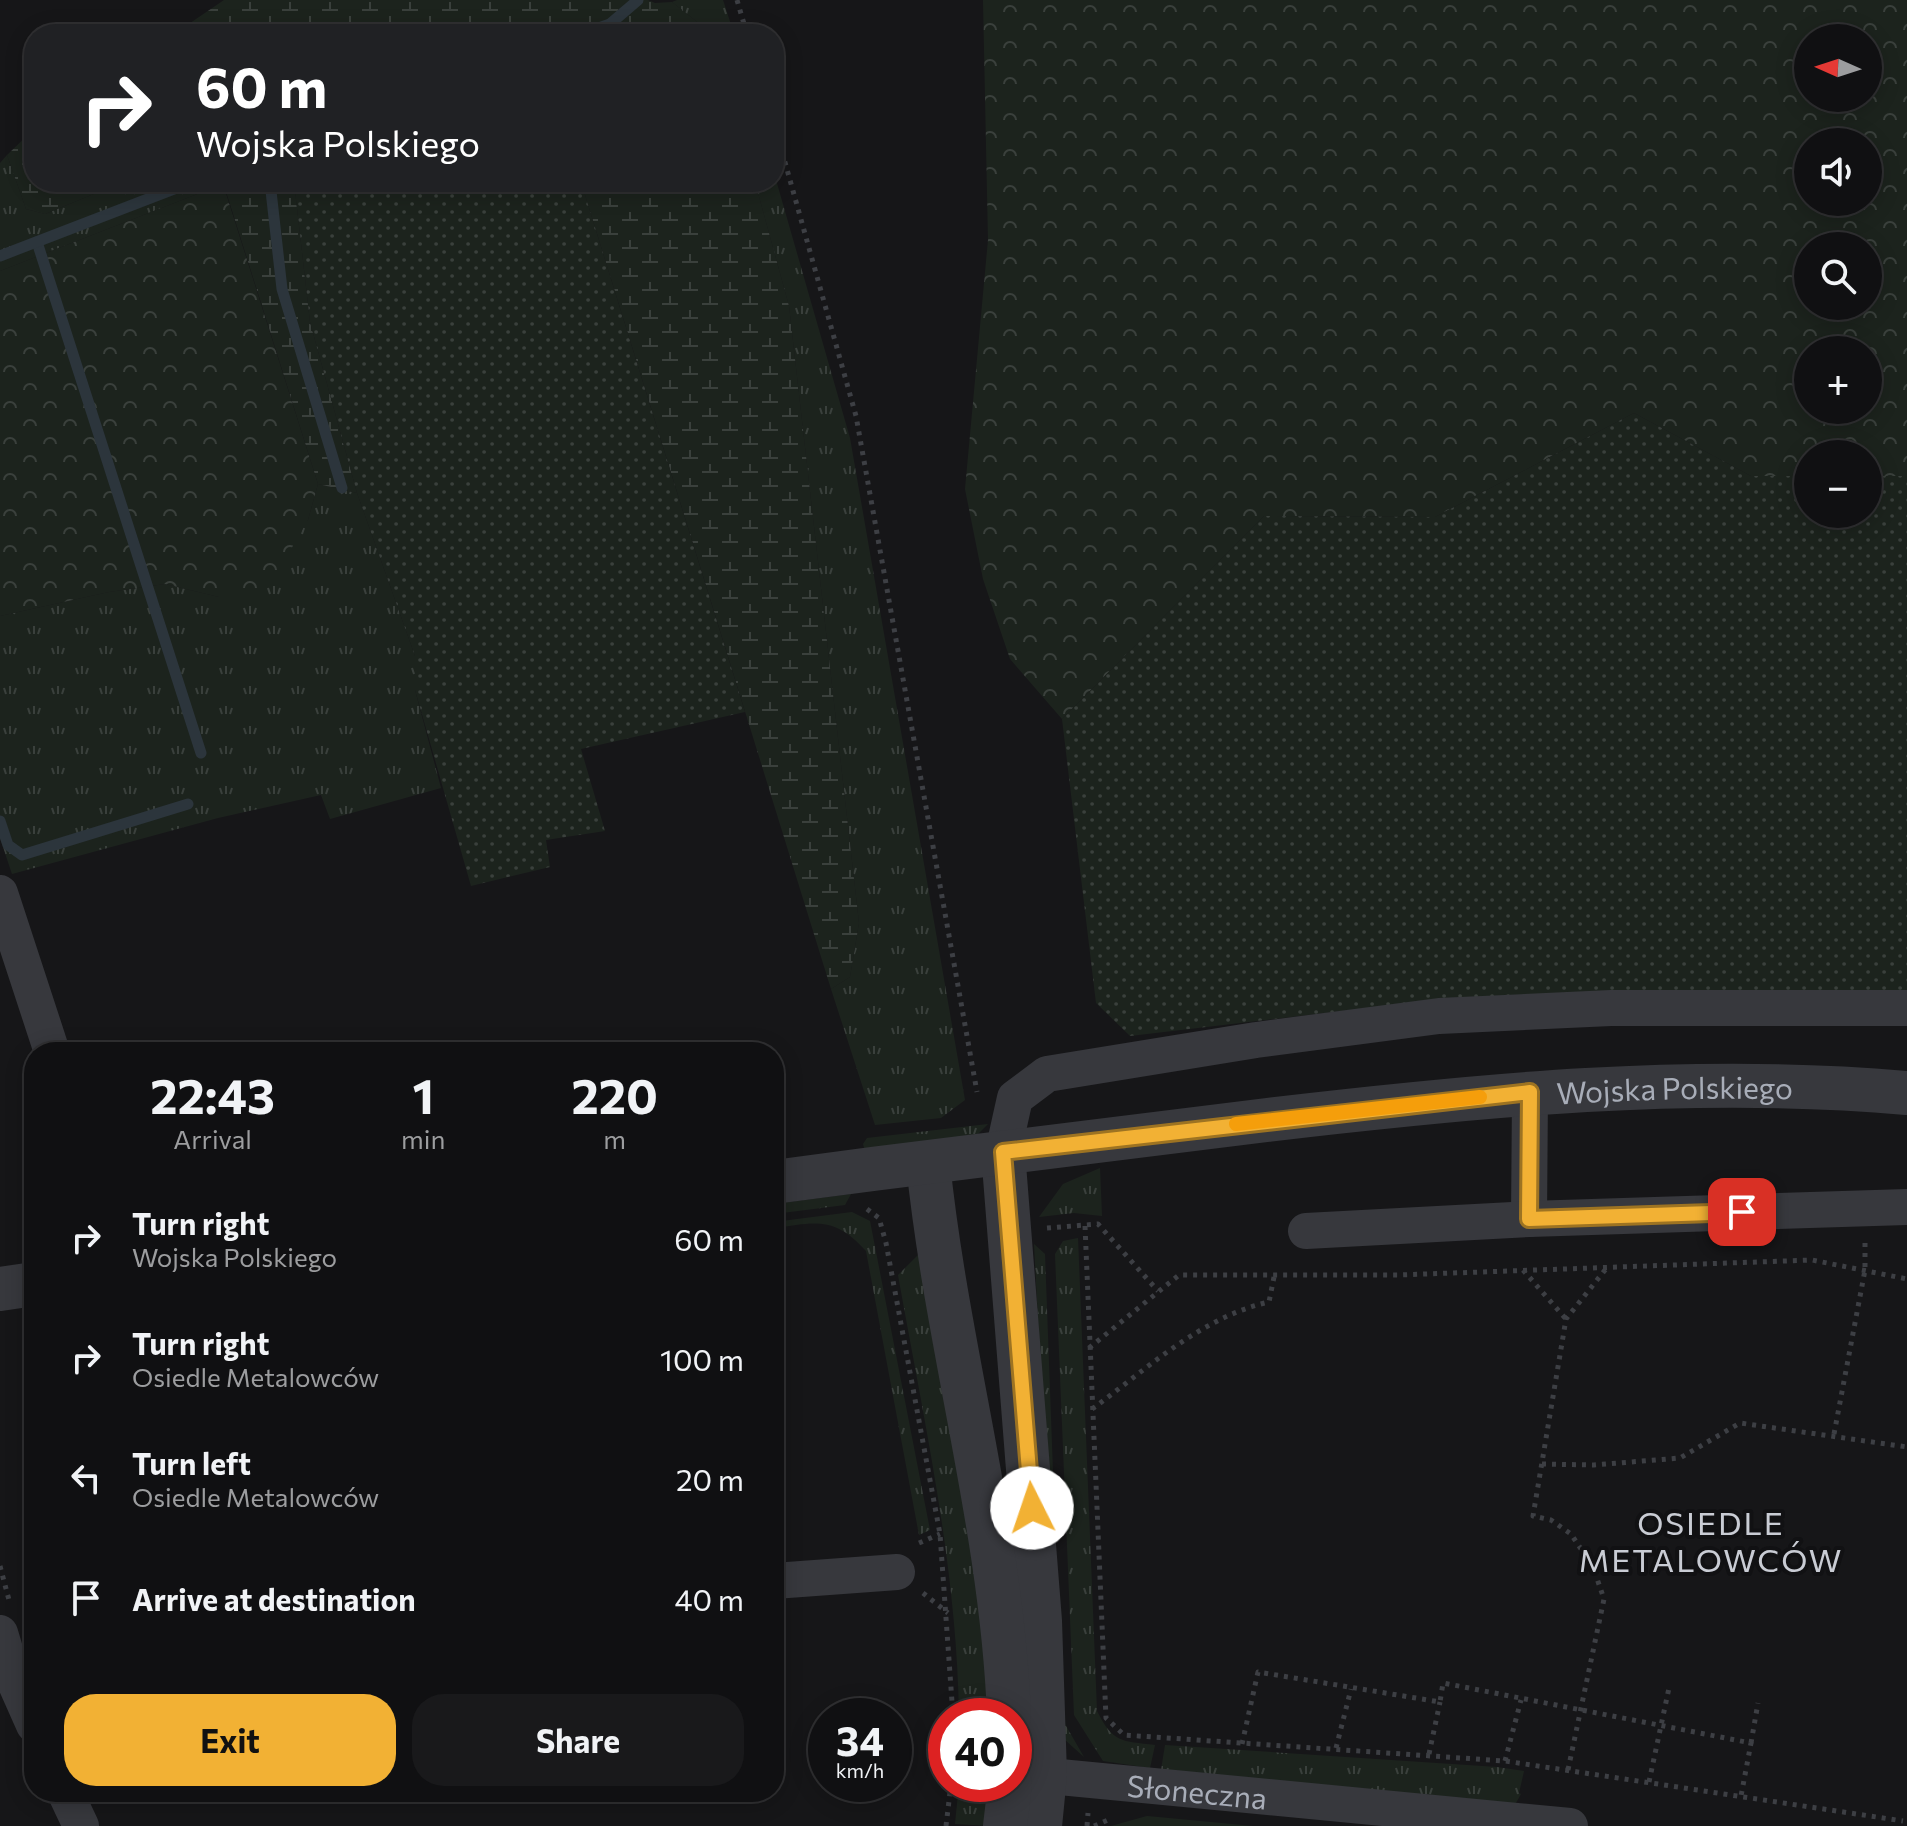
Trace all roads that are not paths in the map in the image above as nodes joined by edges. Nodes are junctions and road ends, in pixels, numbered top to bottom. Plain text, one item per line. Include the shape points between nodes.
1 (0, 893) edge
2 (1907, 1008) edge
3 (49, 1042) edge
4 (1530, 1092) junction
5 (1907, 1093) edge
6 (1003, 1152) junction
7 (928, 1163) junction
8 (784, 1181) edge
9 (1907, 1207) edge
10 (1529, 1219) junction
11 (1306, 1231) dead end
12 (24, 1285) edge
13 (0, 1289) edge
14 (897, 1572) dead end
15 (784, 1580) edge
16 (0, 1633) edge
17 (16, 1679) edge
18 (1008, 1698) edge
19 (1032, 1698) edge
20 (24, 1699) edge
21 (1032, 1778) edge
22 (70, 1802) edge
23 (1014, 1802) edge
24 (1032, 1802) edge
25 (81, 1826) edge
26 (1005, 1826) edge
27 (1040, 1826) edge
28 (1570, 1826) edge

1 - 3 street
2 - 6 street via 1611,1008 1471,1014 1256,1040 1047,1074 1015,1098
4 - 5 street, Wojska Polskiego via 1686,1085
4 - 6 street, Wojska Polskiego
4 - 10 street
6 - 7 street, Wojska Polskiego
6 - 19 street via 1040,1621
7 - 8 street, Wojska Polskiego
7 - 18 street via 935,1237 1006,1639
9 - 10 street
10 - 11 street
12 - 13 street
14 - 15 street
16 - 17 street
17 - 20 street
21 - 28 street, Słoneczna
22 - 25 street
23 - 26 street
24 - 27 street

